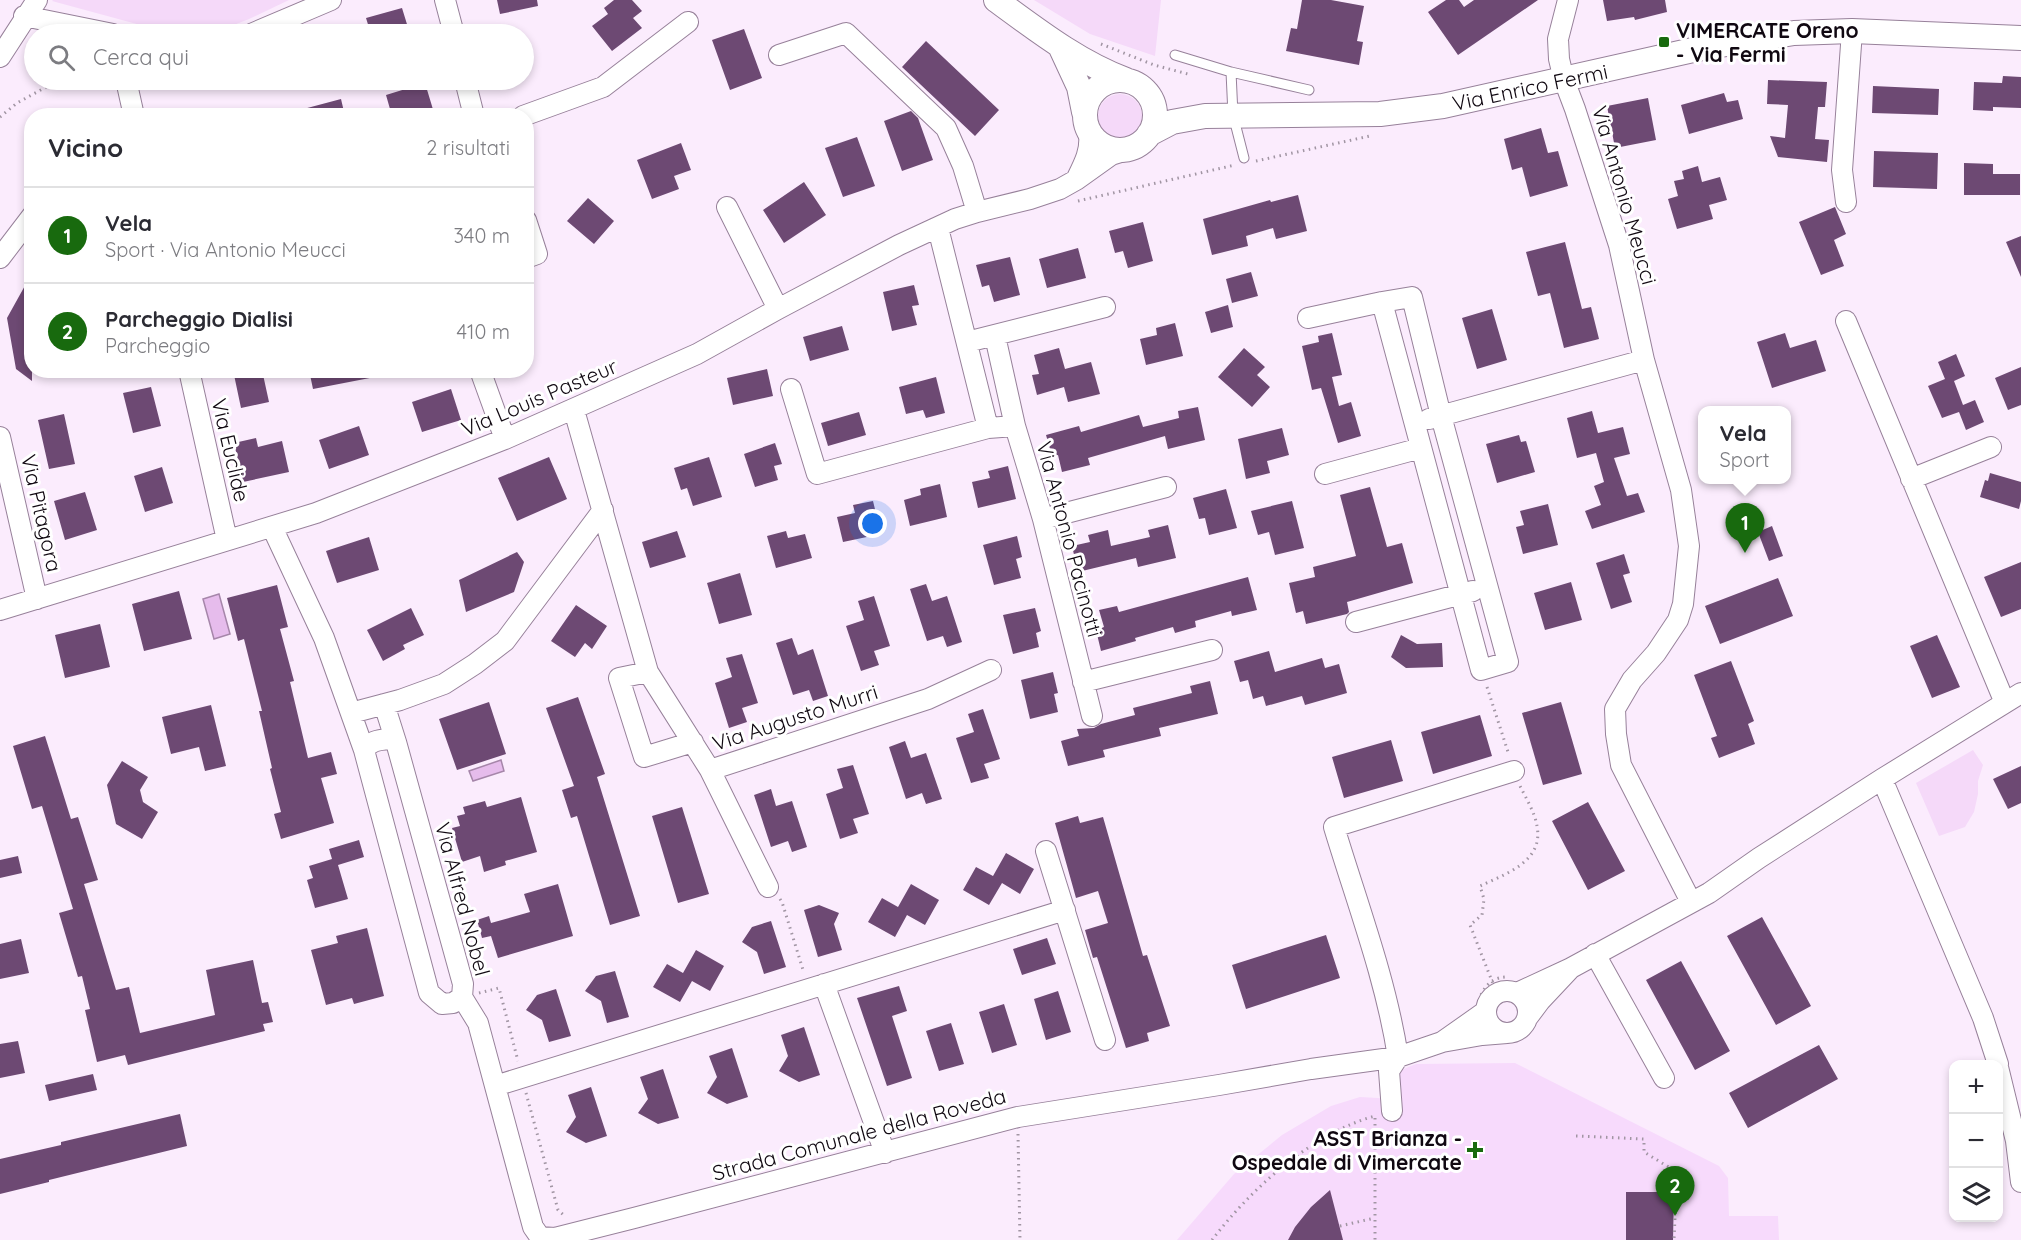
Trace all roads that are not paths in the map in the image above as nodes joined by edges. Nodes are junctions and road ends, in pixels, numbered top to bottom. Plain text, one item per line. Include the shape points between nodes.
1 (37, 0) edge
2 (331, 0) edge
3 (445, 0) edge
4 (996, 0) edge
5 (1568, 0) edge
6 (24, 16) junction
7 (688, 22) dead end
8 (64, 24) edge
9 (275, 24) edge
10 (451, 24) edge
11 (1852, 31) junction
12 (2021, 38) edge
13 (1060, 45) junction
14 (779, 55) dead end
15 (1175, 55) dead end
16 (0, 57) edge
17 (1231, 72) junction
18 (1126, 80) junction
19 (1564, 80) junction
20 (128, 90) edge
21 (468, 90) edge
22 (1309, 90) dead end
23 (1147, 92) junction
24 (132, 108) edge
25 (472, 108) edge
26 (534, 112) edge
27 (1205, 116) junction
28 (1233, 116) junction
29 (1087, 122) junction
30 (1149, 134) junction
31 (1126, 150) junction
32 (1244, 160) road end
33 (1076, 180) junction
34 (1846, 202) dead end
35 (727, 207) dead end
36 (977, 212) junction
37 (24, 226) edge
38 (938, 228) junction
39 (0, 258) edge
40 (1382, 302) junction
41 (1105, 307) dead end
42 (778, 309) junction
43 (1308, 318) dead end
44 (1846, 321) dead end
45 (995, 336) junction
46 (967, 342) junction
47 (1644, 360) junction
48 (191, 378) edge
49 (483, 378) edge
50 (791, 389) dead end
51 (574, 410) junction
52 (1441, 416) junction
53 (1414, 423) junction
54 (1015, 426) junction
55 (988, 428) junction
56 (0, 437) edge
57 (505, 439) junction
58 (1990, 447) dead end
59 (1421, 448) junction
60 (1325, 474) dead end
61 (1911, 479) junction
62 (1166, 487) dead end
63 (603, 510) junction
64 (1043, 519) junction
65 (272, 526) junction
66 (227, 540) junction
67 (1487, 587) junction
68 (1460, 594) junction
69 (37, 599) junction
70 (0, 610) edge
71 (1356, 622) dead end
72 (1212, 650) dead end
73 (991, 670) dead end
74 (648, 672) junction
75 (1083, 682) junction
76 (2013, 698) edge
77 (384, 704) junction
78 (351, 713) junction
79 (1092, 716) dead end
80 (396, 742) junction
81 (693, 742) junction
82 (364, 750) junction
83 (710, 770) junction
84 (1514, 771) road end
85 (1882, 779) junction
86 (1046, 851) dead end
87 (768, 887) road end
88 (1692, 902) junction
89 (1065, 910) junction
90 (1595, 954) junction
91 (1571, 968) junction
92 (817, 986) junction
93 (1517, 993) junction
94 (462, 997) junction
95 (1486, 1011) junction
96 (1528, 1017) junction
97 (1508, 1033) junction
98 (1105, 1040) dead end
99 (1442, 1042) junction
100 (1398, 1057) junction
101 (1996, 1060) edge
102 (1664, 1078) dead end
103 (495, 1086) junction
104 (2003, 1087) edge
105 (1392, 1111) dead end
106 (885, 1153) junction
107 (2021, 1182) edge

1 - 6 street
2 - 9 street
3 - 10 street
4 - 13 street
5 - 19 street, Via Antonio Meucci via 1558,39
6 - 8 street
6 - 16 street
7 - 26 street via 603,87
11 - 12 street, Via Enrico Fermi
11 - 19 street, Via Enrico Fermi via 1794,33 1738,41
11 - 34 street via 1842,170
13 - 18 street
13 - 29 street via 1079,87
14 - 36 street via 846,33 946,128
15 - 17 lane
17 - 22 lane
17 - 28 lane
18 - 23 street
18 - 29 street via 1112,80 1099,86 1089,98
19 - 28 street, Via Enrico Fermi via 1443,106 1380,114
19 - 47 street, Via Antonio Meucci via 1619,245
20 - 24 street
21 - 25 street
23 - 27 street, Via Enrico Fermi via 1170,106
23 - 30 street via 1155,114
27 - 28 street, Via Enrico Fermi
27 - 30 street, Via Enrico Fermi via 1172,122
28 - 32 lane
29 - 31 street via 1103,147
29 - 33 street via 1088,157
30 - 31 street
31 - 33 street, Via Louis Pasteur via 1111,155
33 - 36 street, Via Louis Pasteur via 1030,199
35 - 42 street
36 - 38 street, Via Louis Pasteur
37 - 39 street
38 - 42 street, Via Louis Pasteur
38 - 46 street
40 - 43 street
40 - 52 street via 1412,297
40 - 53 street
41 - 45 street
42 - 51 street, Via Louis Pasteur via 697,354
44 - 61 street
45 - 46 street
45 - 54 street
46 - 55 street
47 - 52 street
47 - 88 street, Via Antonio Meucci via 1681,490 1689,546 1680,612 1668,637 1632,680 1615,709 1616,734 1621,765
48 - 66 street, Via Euclide
49 - 57 street
50 - 55 street, Via Antonio Pacinotti via 817,474
51 - 57 street, Via Louis Pasteur
51 - 63 street, Via Augusto Murri
52 - 53 street
52 - 67 street
53 - 59 street
54 - 55 street, Via Antonio Pacinotti
54 - 64 street, Via Antonio Pacinotti
56 - 69 street, Via Pitagora
57 - 65 street, Via Louis Pasteur via 316,513
58 - 61 street
59 - 60 street
59 - 68 street
61 - 76 street
62 - 64 street
63 - 74 street, Via Augusto Murri
63 - 77 street via 506,641 444,684
64 - 75 street, Via Antonio Pacinotti
65 - 66 street, Via Louis Pasteur
65 - 78 street, Via Alfred Nobel via 324,638
66 - 69 street, Via Louis Pasteur
67 - 68 street
67 - 68 street via 1508,662 1481,670
68 - 71 street
69 - 70 street, Via Louis Pasteur
72 - 75 street
73 - 83 street, Via Augusto Murri via 928,699
74 - 81 street, Via Augusto Murri
74 - 81 street via 619,678 644,758
75 - 79 street, Via Antonio Pacinotti
76 - 85 street
77 - 78 street
77 - 80 street, Via Alfred Nobel
78 - 82 street, Via Alfred Nobel
80 - 82 street via 379,740
80 - 94 street, Via Alfred Nobel via 463,984
81 - 83 street, Via Augusto Murri
82 - 94 street, Via Alfred Nobel via 429,993 442,1004
83 - 87 street
84 - 100 street via 1334,827 1382,983
85 - 88 street
85 - 101 street via 1983,1018
86 - 89 street
88 - 90 street
89 - 92 street
89 - 98 street
90 - 91 street
90 - 102 street
91 - 93 street
91 - 96 street
92 - 103 street
92 - 106 street
93 - 95 street, Strada Comunale della Roveda via 1497,994
93 - 96 street via 1527,1004
94 - 103 street, Strada Comunale della Roveda via 478,1023
95 - 97 street via 1490,1025
95 - 99 street, Strada Comunale della Roveda
96 - 97 street via 1521,1029
97 - 99 street, Strada Comunale della Roveda
99 - 100 street, Strada Comunale della Roveda
100 - 105 street via 1389,1071
100 - 106 street, Strada Comunale della Roveda via 1018,1117
103 - 106 street, Strada Comunale della Roveda via 533,1227 540,1237 555,1238
104 - 107 street

